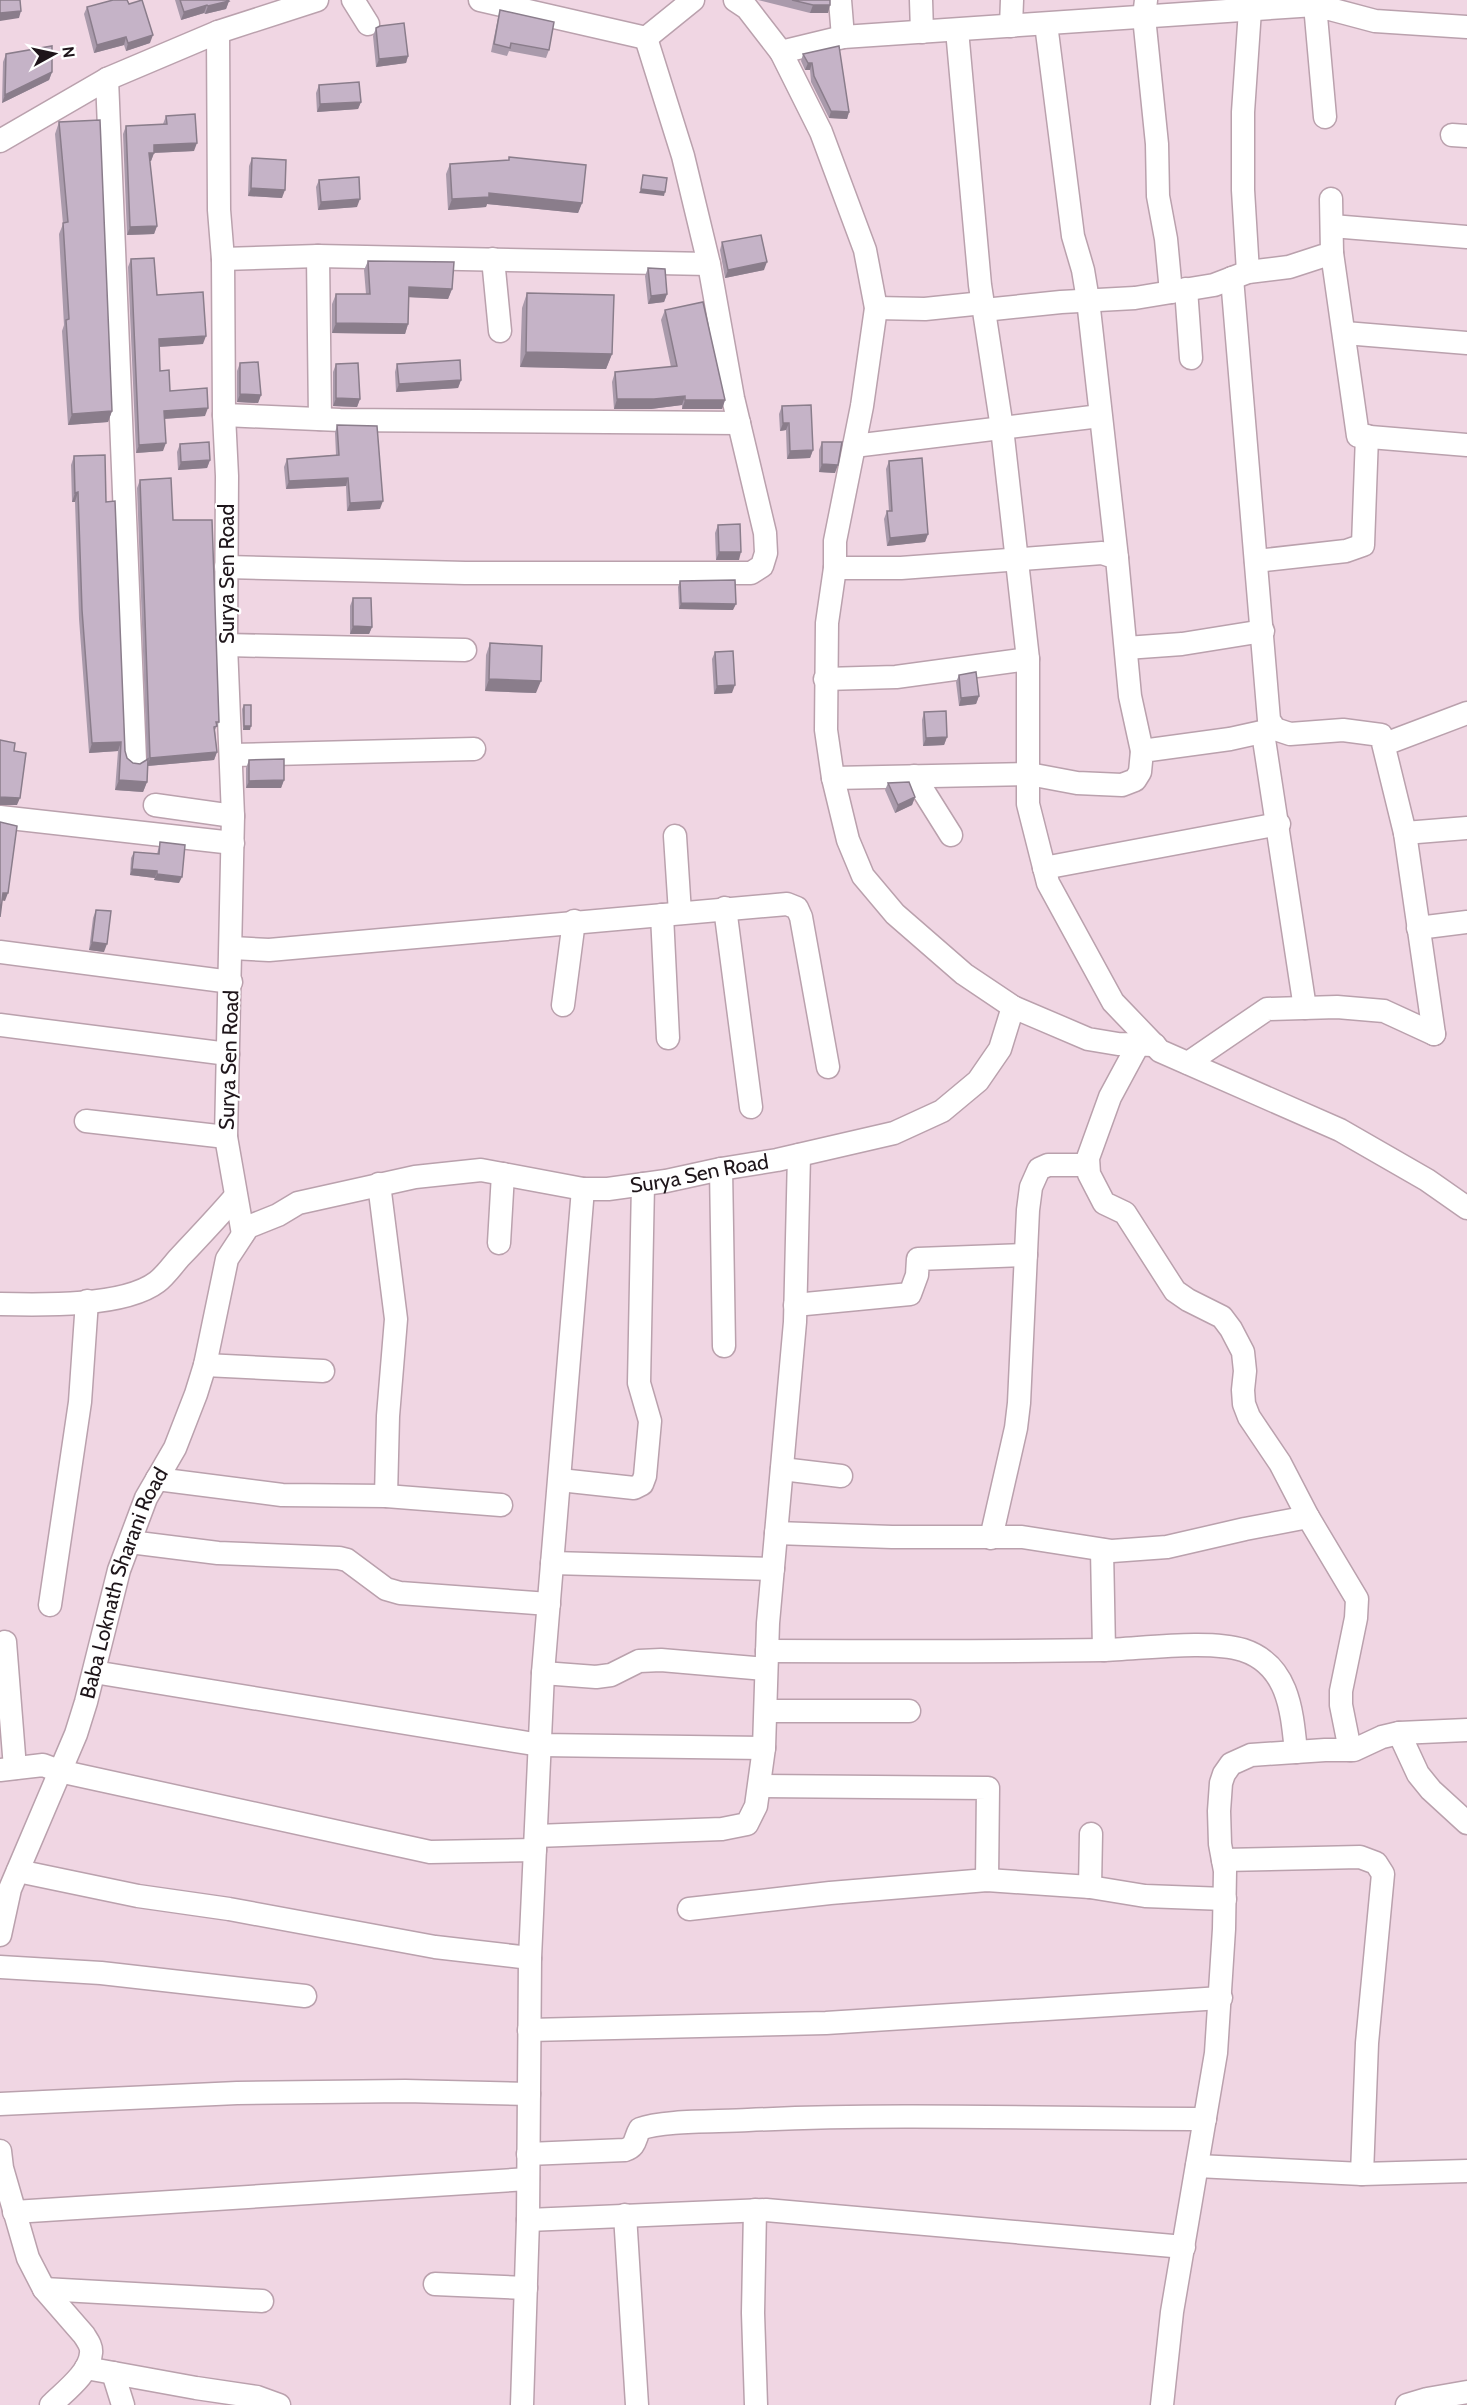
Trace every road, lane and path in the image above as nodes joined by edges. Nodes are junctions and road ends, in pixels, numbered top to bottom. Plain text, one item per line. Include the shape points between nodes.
1 (317, 0) edge
2 (353, 0) edge
3 (480, 0) edge
4 (693, 0) edge
5 (735, 0) edge
6 (840, 0) edge
7 (921, 0) edge
8 (1012, 0) edge
9 (1316, 3) edge
10 (1226, 6) edge
11 (1145, 9) edge
12 (1250, 10) junction
13 (368, 24) dead end
14 (1046, 24) junction
15 (1011, 26) junction
16 (1467, 27) edge
17 (957, 30) junction
18 (218, 32) junction
19 (922, 32) junction
20 (843, 37) junction
21 (646, 38) junction
22 (781, 52) junction
23 (107, 79) junction
24 (1325, 117) dead end
25 (0, 141) edge
26 (1331, 199) dead end
27 (1332, 226) junction
28 (1467, 237) edge
29 (1332, 253) junction
30 (318, 256) junction
31 (223, 259) junction
32 (493, 259) junction
33 (709, 264) junction
34 (1240, 275) junction
35 (1178, 291) junction
36 (1088, 300) junction
37 (984, 307) junction
38 (876, 308) junction
39 (500, 331) dead end
40 (1345, 333) junction
41 (1467, 343) edge
42 (1191, 358) dead end
43 (224, 415) junction
44 (1100, 416) junction
45 (320, 419) junction
46 (739, 423) junction
47 (1002, 428) junction
48 (1367, 436) junction
49 (1467, 444) edge
50 (854, 446) junction
51 (1117, 558) junction
52 (1017, 559) junction
53 (1256, 561) junction
54 (226, 567) junction
55 (835, 568) junction
56 (1263, 631) junction
57 (226, 645) junction
58 (1126, 648) junction
59 (465, 650) dead end
60 (1028, 659) junction
61 (825, 679) junction
62 (1467, 713) edge
63 (1269, 731) junction
64 (1385, 744) junction
65 (474, 749) dead end
66 (1142, 751) junction
67 (232, 755) junction
68 (135, 760) dead end
69 (1029, 774) junction
70 (914, 776) junction
71 (833, 778) junction
72 (156, 805) dead end
73 (233, 816) junction
74 (0, 817) edge
75 (1278, 824) junction
76 (1467, 828) edge
77 (1405, 832) junction
78 (951, 835) dead end
79 (675, 836) dead end
80 (233, 843) junction
81 (1044, 868) junction
82 (725, 908) junction
83 (671, 914) junction
84 (574, 921) junction
85 (1467, 922) edge
86 (1418, 928) junction
87 (232, 948) junction
88 (0, 952) edge
89 (231, 982) junction
90 (563, 1005) dead end
91 (1013, 1007) junction
92 (1305, 1008) junction
93 (0, 1025) edge
94 (668, 1038) dead end
95 (1147, 1045) junction
96 (228, 1054) junction
97 (1188, 1063) junction
98 (828, 1067) dead end
99 (751, 1107) dead end
100 (86, 1121) dead end
101 (226, 1137) junction
102 (799, 1155) junction
103 (1089, 1165) junction
104 (721, 1169) junction
105 (503, 1174) junction
106 (379, 1184) junction
107 (643, 1184) junction
108 (583, 1189) junction
109 (235, 1197) junction
110 (1467, 1208) edge
111 (243, 1234) junction
112 (498, 1243) dead end
113 (1026, 1255) junction
114 (87, 1301) junction
115 (0, 1304) edge
116 (795, 1305) junction
117 (724, 1346) dead end
118 (205, 1365) junction
119 (323, 1371) dead end
120 (782, 1469) junction
121 (841, 1476) dead end
122 (157, 1479) junction
123 (560, 1480) junction
124 (386, 1496) junction
125 (501, 1505) dead end
126 (1308, 1517) junction
127 (776, 1533) junction
128 (991, 1538) junction
129 (130, 1542) junction
130 (1102, 1550) junction
131 (552, 1563) junction
132 (773, 1569) junction
133 (549, 1604) junction
134 (50, 1605) dead end
135 (5, 1642) dead end
136 (1104, 1650) junction
137 (766, 1660) junction
138 (94, 1672) junction
139 (543, 1673) junction
140 (767, 1711) junction
141 (909, 1711) dead end
142 (1467, 1730) edge
143 (1399, 1732) junction
144 (540, 1745) junction
145 (764, 1748) junction
146 (1350, 1750) junction
147 (1296, 1752) junction
148 (8, 1769) edge
149 (59, 1771) junction
150 (760, 1786) junction
151 (1467, 1823) edge
152 (1092, 1834) dead end
153 (536, 1843) junction
154 (1223, 1860) junction
155 (987, 1880) junction
156 (9, 1883) edge
157 (1090, 1887) junction
158 (1225, 1899) junction
159 (689, 1909) dead end
160 (0, 1935) edge
161 (530, 1958) junction
162 (0, 1967) edge
163 (305, 1996) dead end
164 (1221, 1998) junction
165 (530, 2030) junction
166 (529, 2094) junction
167 (0, 2104) edge
168 (1205, 2119) junction
169 (0, 2151) edge
170 (528, 2154) junction
171 (1197, 2166) junction
172 (1467, 2171) edge
173 (1362, 2174) junction
174 (528, 2179) junction
175 (3, 2181) edge
176 (755, 2210) junction
177 (14, 2212) junction
178 (625, 2216) junction
179 (528, 2220) junction
180 (1184, 2247) junction
181 (435, 2284) dead end
182 (526, 2288) junction
183 (45, 2289) junction
184 (262, 2301) dead end
185 (86, 2368) junction
186 (113, 2373) junction
187 (1467, 2392) edge
188 (51, 2405) edge
189 (123, 2405) edge
190 (279, 2405) edge
191 (522, 2405) edge
192 (638, 2405) edge
193 (756, 2405) edge
194 (1162, 2405) edge
195 (1407, 2405) edge

1 - 18 street
2 - 13 street
3 - 21 street
4 - 21 street
5 - 22 street via 747,8
6 - 20 street
7 - 19 street
8 - 15 street
9 - 12 street
9 - 16 street via 1375,21
9 - 24 street
10 - 11 street
10 - 12 street
11 - 14 street
11 - 35 street via 1158,196
12 - 34 street via 1243,112
14 - 15 street
14 - 36 street via 1073,236
15 - 17 street
17 - 19 street
17 - 37 street
18 - 23 street
18 - 31 street, Surya Sen Road
19 - 20 street
20 - 22 street
21 - 33 street via 683,156
22 - 38 street via 821,132 865,250
23 - 25 street
23 - 68 street
26 - 27 street
27 - 28 street
27 - 29 street
29 - 34 street via 1289,267
29 - 40 street
30 - 31 street
30 - 32 street
30 - 45 street
31 - 43 street, Surya Sen Road
32 - 33 street
32 - 39 street
33 - 46 street
34 - 35 street via 1214,285
34 - 53 street
35 - 36 street
35 - 42 street
36 - 37 street
36 - 44 street
37 - 38 street
37 - 47 street
38 - 50 street
40 - 41 street
40 - 48 street via 1358,436
43 - 45 street
43 - 54 street, Surya Sen Road
44 - 47 street
44 - 51 street
45 - 46 street
46 - 54 street via 765,533 762,566 751,573 465,573
47 - 50 street
47 - 52 street
48 - 49 street
48 - 53 street via 1364,545 1346,551
50 - 55 street via 835,541
51 - 52 street via 1102,553
51 - 58 street
52 - 55 street via 901,568
52 - 60 street
53 - 56 street
54 - 57 street, Surya Sen Road
55 - 61 street via 827,623
56 - 58 street
56 - 63 street
57 - 59 street
57 - 67 street, Surya Sen Road
58 - 66 street via 1130,696
60 - 61 street via 896,677
60 - 69 street
61 - 71 street via 825,730
62 - 64 street
63 - 64 street via 1290,734 1343,730 1381,735
63 - 66 street
63 - 75 street
64 - 77 street
65 - 67 street
66 - 69 street via 1140,772 1135,780 1122,785 1077,783
67 - 73 street, Surya Sen Road
69 - 70 street
69 - 81 street via 1028,804
70 - 71 street
70 - 78 street
71 - 91 street via 848,840 863,876 895,914 964,974
72 - 73 street
73 - 80 street, Surya Sen Road
74 - 80 street
75 - 81 street
75 - 92 street
76 - 77 street
77 - 86 street
79 - 83 street
80 - 87 street, Surya Sen Road
81 - 95 street via 1048,883 1113,1002
82 - 83 street
82 - 98 street via 787,904 797,908 807,942
82 - 99 street
83 - 84 street
83 - 94 street
84 - 87 street via 269,950
84 - 90 street
85 - 86 street
86 - 92 street via 1434,1034 1384,1011
87 - 89 street, Surya Sen Road
88 - 89 street
89 - 96 street, Surya Sen Road
91 - 95 street via 1088,1040
91 - 102 street, Surya Sen Road via 991,1064 942,1111 894,1133
92 - 97 street via 1267,1009
93 - 96 street
95 - 97 street
95 - 103 street via 1110,1097 1088,1158
96 - 101 street, Surya Sen Road
97 - 110 street via 1340,1130
100 - 101 street
101 - 109 street, Surya Sen Road
102 - 104 street, Surya Sen Road
102 - 116 street
103 - 113 street via 1048,1165 1039,1169 1031,1187
103 - 126 street via 1089,1174 1104,1203 1125,1213 1175,1291 1222,1317 1231,1329 1243,1352 1244,1404 1249,1417 1280,1463
104 - 107 street, Surya Sen Road
104 - 117 street
105 - 106 street, Surya Sen Road via 481,1170
105 - 108 street, Surya Sen Road
105 - 112 street
106 - 111 street, Surya Sen Road via 298,1203 248,1227
106 - 124 street via 396,1319
107 - 108 street, Surya Sen Road
107 - 123 street via 639,1383 650,1421 645,1476 642,1484 634,1488
108 - 123 street
109 - 111 street, Surya Sen Road
109 - 114 street via 157,1282 134,1293
111 - 118 street, Baba Loknath Sharani Road via 227,1259
113 - 116 street via 918,1259 910,1294
113 - 128 street via 1018,1412
114 - 115 street
114 - 134 street via 80,1402
116 - 120 street
118 - 119 street
118 - 122 street, Baba Loknath Sharani Road via 175,1448
120 - 121 street
120 - 127 street
122 - 124 street via 282,1495
122 - 129 street, Baba Loknath Sharani Road
123 - 131 street
124 - 125 street
126 - 130 street via 1143,1550
126 - 146 street via 1357,1599 1341,1691
127 - 128 street
127 - 132 street
128 - 130 street via 1022,1537
129 - 133 street via 218,1553 339,1558 386,1589 400,1593
129 - 138 street, Baba Loknath Sharani Road via 119,1570
130 - 136 street
131 - 132 street
131 - 133 street
132 - 137 street
133 - 139 street
135 - 148 street
136 - 137 street
136 - 147 street via 1194,1646 1244,1650 1263,1661 1285,1688
137 - 139 street via 639,1661 611,1675 597,1677
137 - 140 street
138 - 144 street
138 - 149 street, Baba Loknath Sharani Road via 76,1734
139 - 144 street
140 - 141 street
140 - 145 street
142 - 143 street
143 - 146 street
143 - 151 street via 1418,1774
144 - 145 street
144 - 153 street
145 - 150 street
146 - 147 street
147 - 154 street via 1251,1755 1227,1769 1221,1784 1219,1811
148 - 149 street via 43,1765
149 - 153 street via 414,1849 450,1853
149 - 156 street, Baba Loknath Sharani Road
150 - 153 street via 747,1824
150 - 155 street via 988,1788
152 - 157 street
153 - 161 street
154 - 158 street
154 - 173 street via 1360,1857 1376,1863 1383,1874 1367,2043
155 - 157 street
155 - 159 street
156 - 160 street, Baba Loknath Sharani Road
156 - 161 street via 229,1909 435,1947
157 - 158 street via 1145,1896
158 - 164 street
161 - 165 street
162 - 163 street via 101,1973
164 - 165 street via 826,2023
164 - 168 street
165 - 166 street
166 - 167 street via 237,2092
166 - 170 street
168 - 170 street via 776,2119 678,2124 640,2129 636,2144 625,2150
168 - 171 street
169 - 175 street
170 - 174 street
171 - 173 street
171 - 180 street
172 - 173 street
174 - 177 street
174 - 179 street
175 - 177 street
176 - 178 street
176 - 180 street
176 - 193 street
177 - 183 street via 22,2244
178 - 179 street
178 - 192 street
179 - 182 street
180 - 194 street
181 - 182 street
182 - 191 street
183 - 184 street
183 - 185 street via 89,2343 92,2353
185 - 186 street
185 - 188 street
186 - 189 street
186 - 190 street via 257,2397
187 - 195 street

